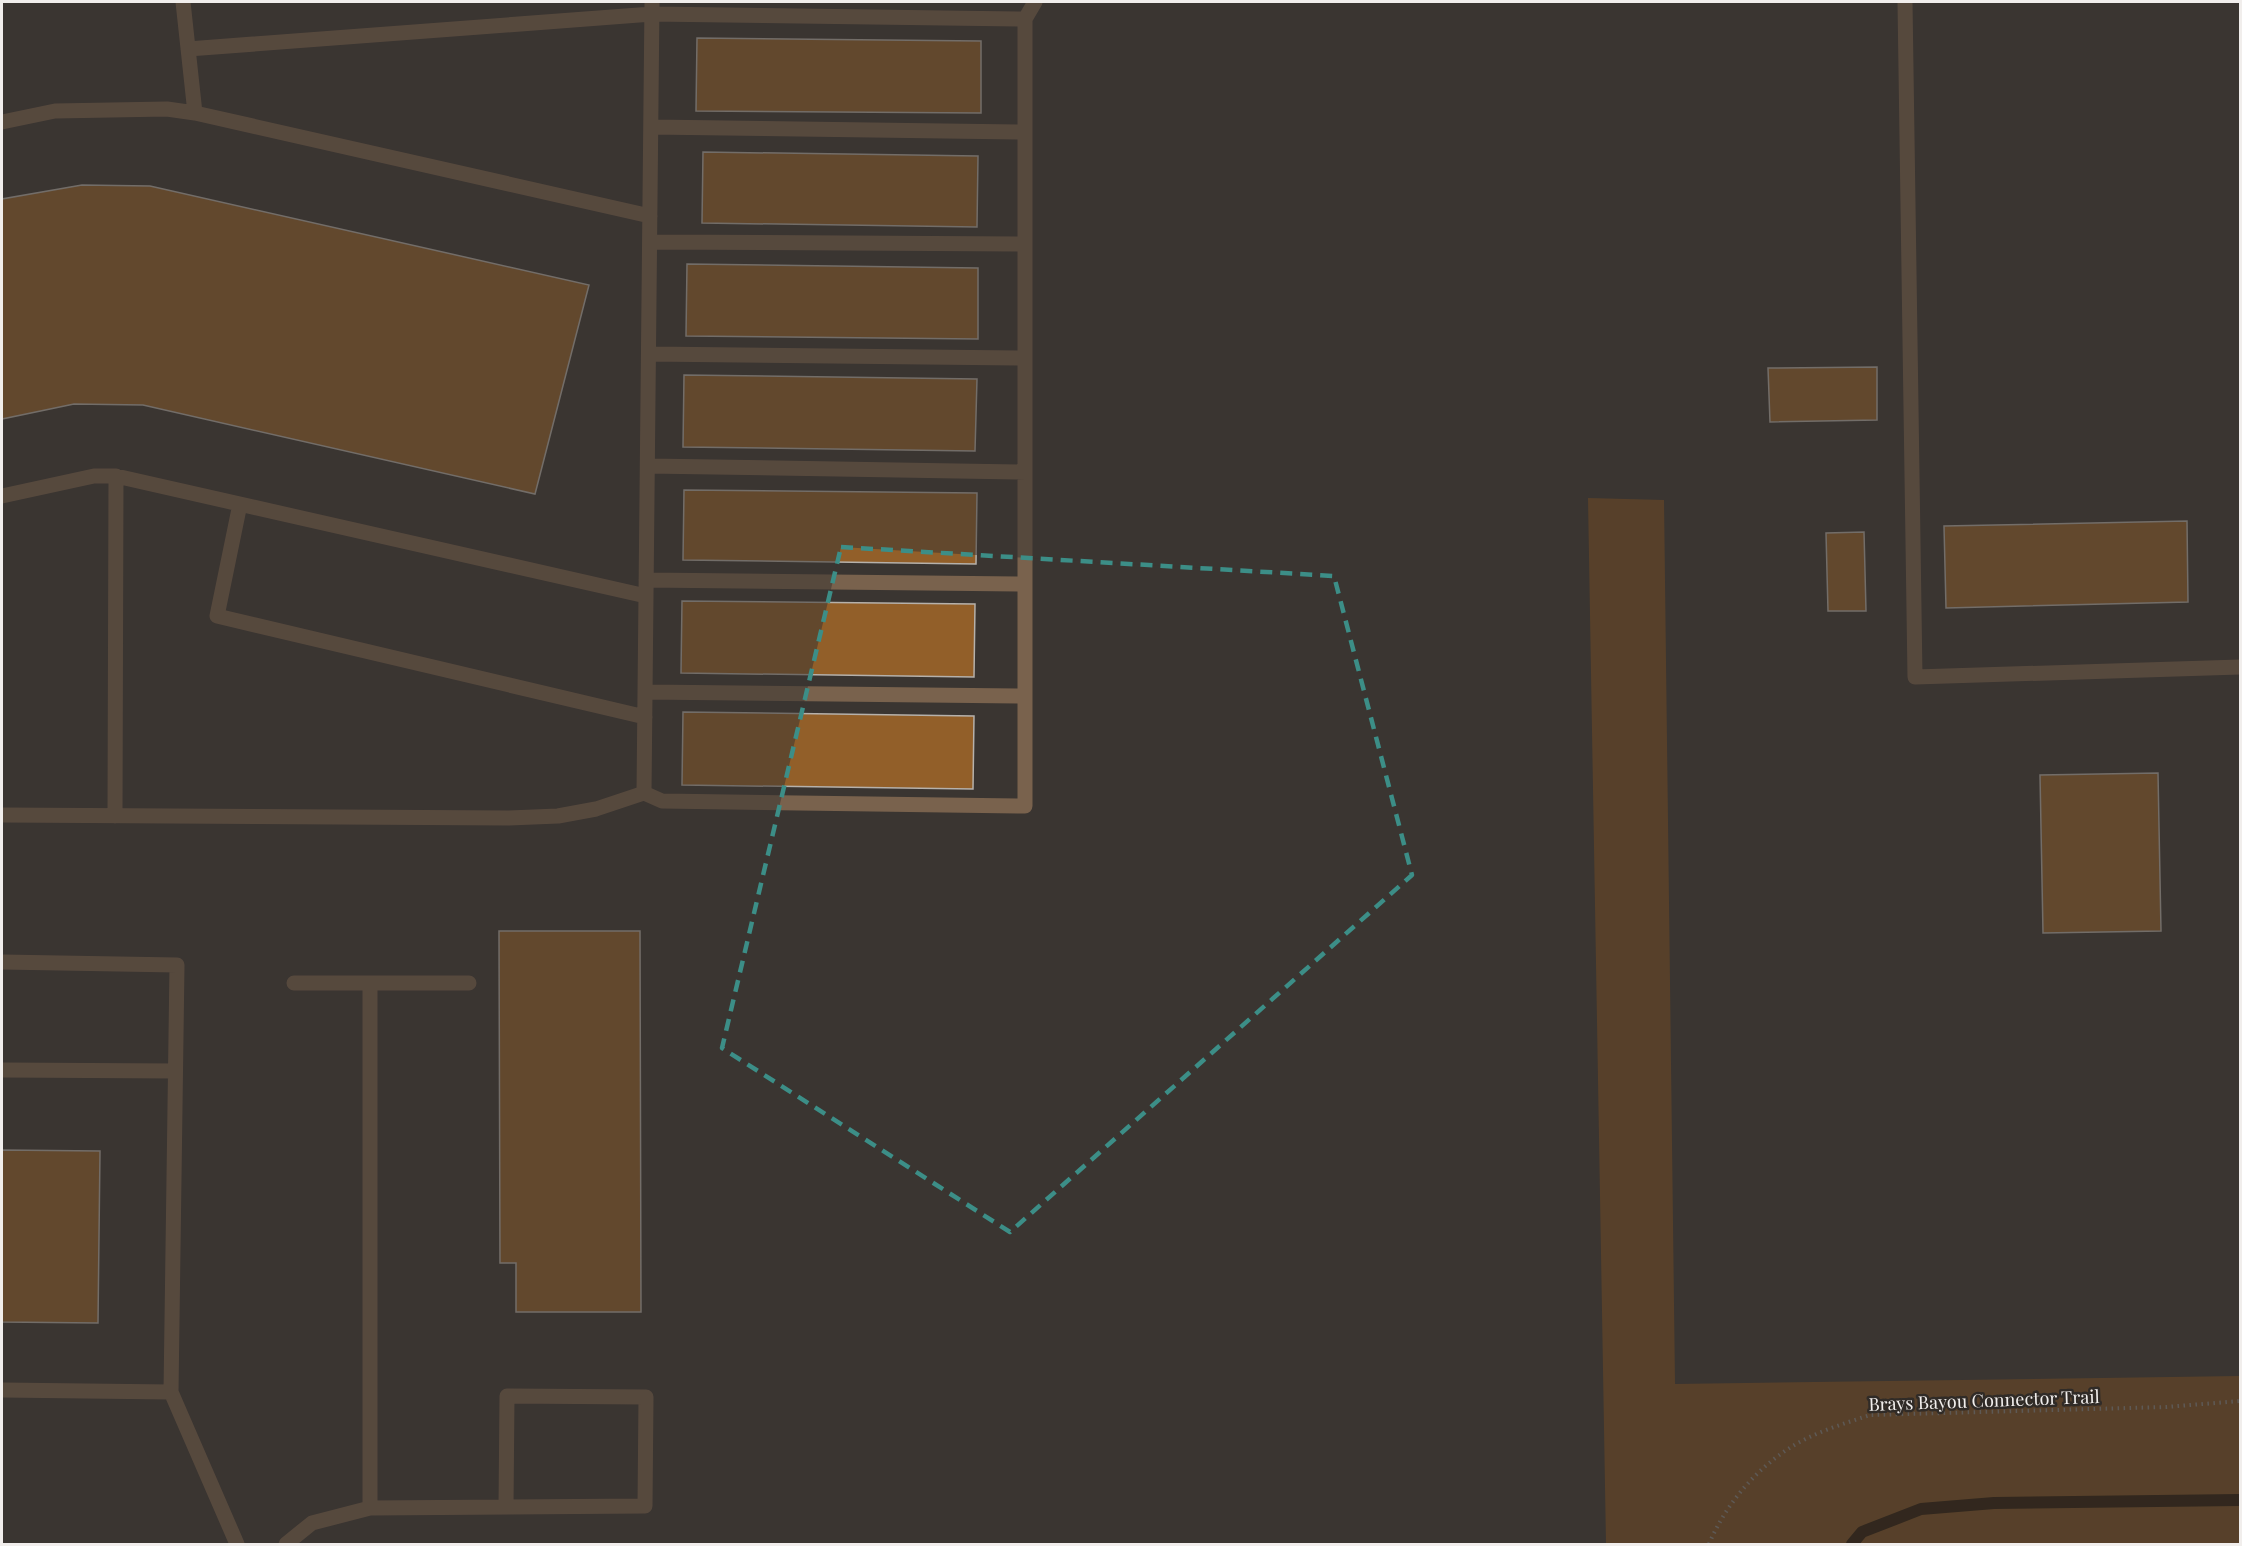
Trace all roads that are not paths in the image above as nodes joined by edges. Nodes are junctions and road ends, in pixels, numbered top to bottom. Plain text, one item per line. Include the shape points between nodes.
1 (183, 2) edge
2 (1035, 2) edge
3 (1905, 2) edge
4 (652, 8) edge
5 (1025, 19) junction
6 (188, 50) junction
7 (195, 113) junction
8 (2, 122) edge
9 (651, 127) junction
10 (1025, 132) junction
11 (650, 216) junction
12 (650, 242) junction
13 (1025, 244) junction
14 (649, 354) junction
15 (1025, 358) junction
16 (648, 466) junction
17 (1025, 472) junction
18 (116, 476) junction
19 (2, 496) edge
20 (240, 504) junction
21 (646, 580) junction
22 (1025, 584) junction
23 (646, 596) junction
24 (2241, 667) edge
25 (645, 692) junction
26 (1025, 696) junction
27 (645, 717) junction
28 (644, 793) junction
29 (2, 815) edge
30 (115, 816) junction
31 (2, 962) edge
32 (294, 983) dead end
33 (370, 983) junction
34 (469, 983) dead end
35 (2, 1070) edge
36 (175, 1071) junction
37 (2, 1390) edge
38 (171, 1392) junction
39 (506, 1507) junction
40 (370, 1508) junction
41 (237, 1545) edge
42 (286, 1545) edge

1 - 6 lane
2 - 5 lane
3 - 24 lane via 1915,677
4 - 5 lane
4 - 6 lane
4 - 9 lane
5 - 10 lane
6 - 7 lane
7 - 8 lane via 167,109 55,111
7 - 11 lane
9 - 10 lane
9 - 11 lane
10 - 13 lane
11 - 12 lane
12 - 13 lane
12 - 14 lane
13 - 15 lane
14 - 15 lane
14 - 16 lane
15 - 17 lane
16 - 17 lane
16 - 21 lane
17 - 22 lane
18 - 19 lane via 94,476
18 - 20 lane
18 - 30 lane
20 - 23 lane
20 - 27 lane via 217,616
21 - 22 lane
21 - 23 lane
22 - 26 lane
23 - 25 lane
25 - 26 lane
25 - 27 lane
26 - 28 lane via 1025,806 662,801
27 - 28 lane
28 - 30 lane via 596,809 539,817
29 - 30 lane
31 - 36 lane via 177,964
32 - 33 lane
33 - 34 lane
33 - 40 lane
35 - 36 lane
36 - 38 lane
37 - 38 lane
38 - 41 lane
39 - 39 lane via 645,1506 646,1397 507,1396
39 - 40 lane
40 - 42 lane via 312,1522

